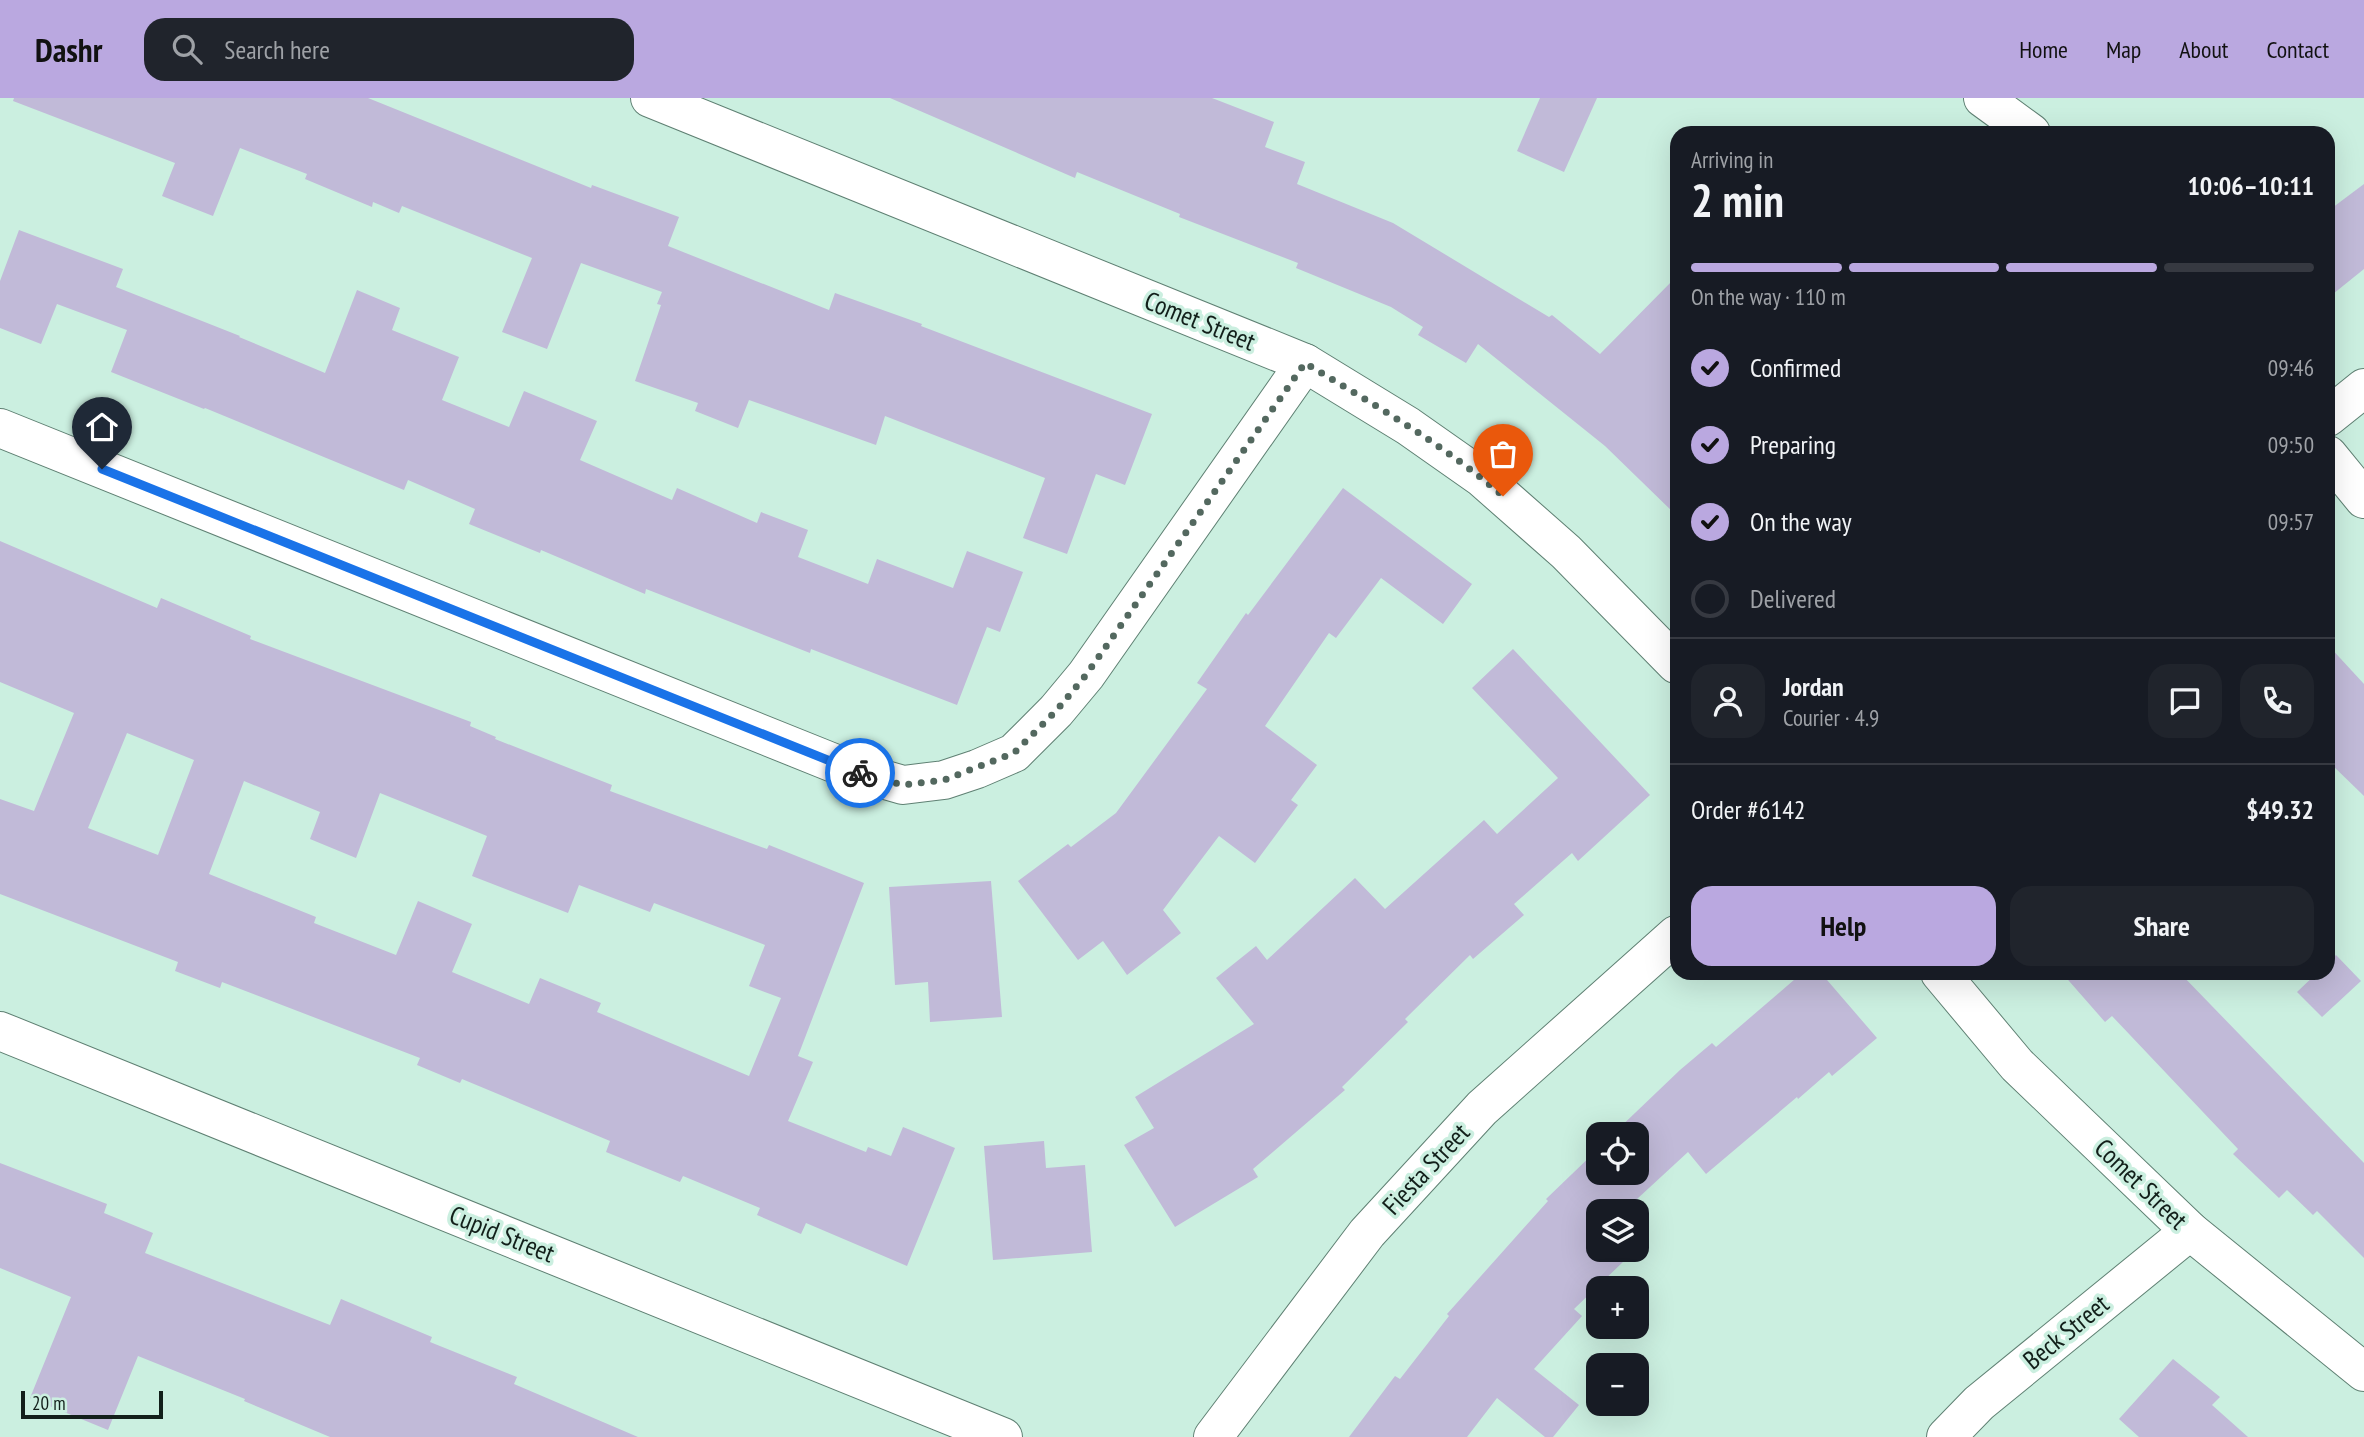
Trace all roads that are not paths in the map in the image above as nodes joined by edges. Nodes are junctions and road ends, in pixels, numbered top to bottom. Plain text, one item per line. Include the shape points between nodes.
1 (650, 98) edge
2 (1983, 98) edge
3 (2021, 126) edge
4 (1305, 363) junction
5 (2364, 388) edge
6 (2335, 411) edge
7 (0, 428) edge
8 (2335, 464) edge
9 (2364, 499) edge
10 (1670, 658) edge
11 (1670, 940) edge
12 (1946, 980) edge
13 (0, 1031) edge
14 (2190, 1231) junction
15 (2364, 1372) edge
16 (1003, 1437) edge
17 (1213, 1437) edge
18 (1946, 1437) edge

1 - 4 street, Comet Street
2 - 3 street
4 - 7 street via 1056,711 1014,753 944,780 903,785 794,748
4 - 10 street, Comet Street via 1482,478 1566,552
5 - 6 street
8 - 9 street
11 - 17 street, Fiesta Street via 1482,1108 1367,1233
12 - 14 street, Comet Street via 2017,1065
13 - 16 street, Cupid Street
14 - 15 street, Comet Street
14 - 18 street, Beck Street via 1979,1403

